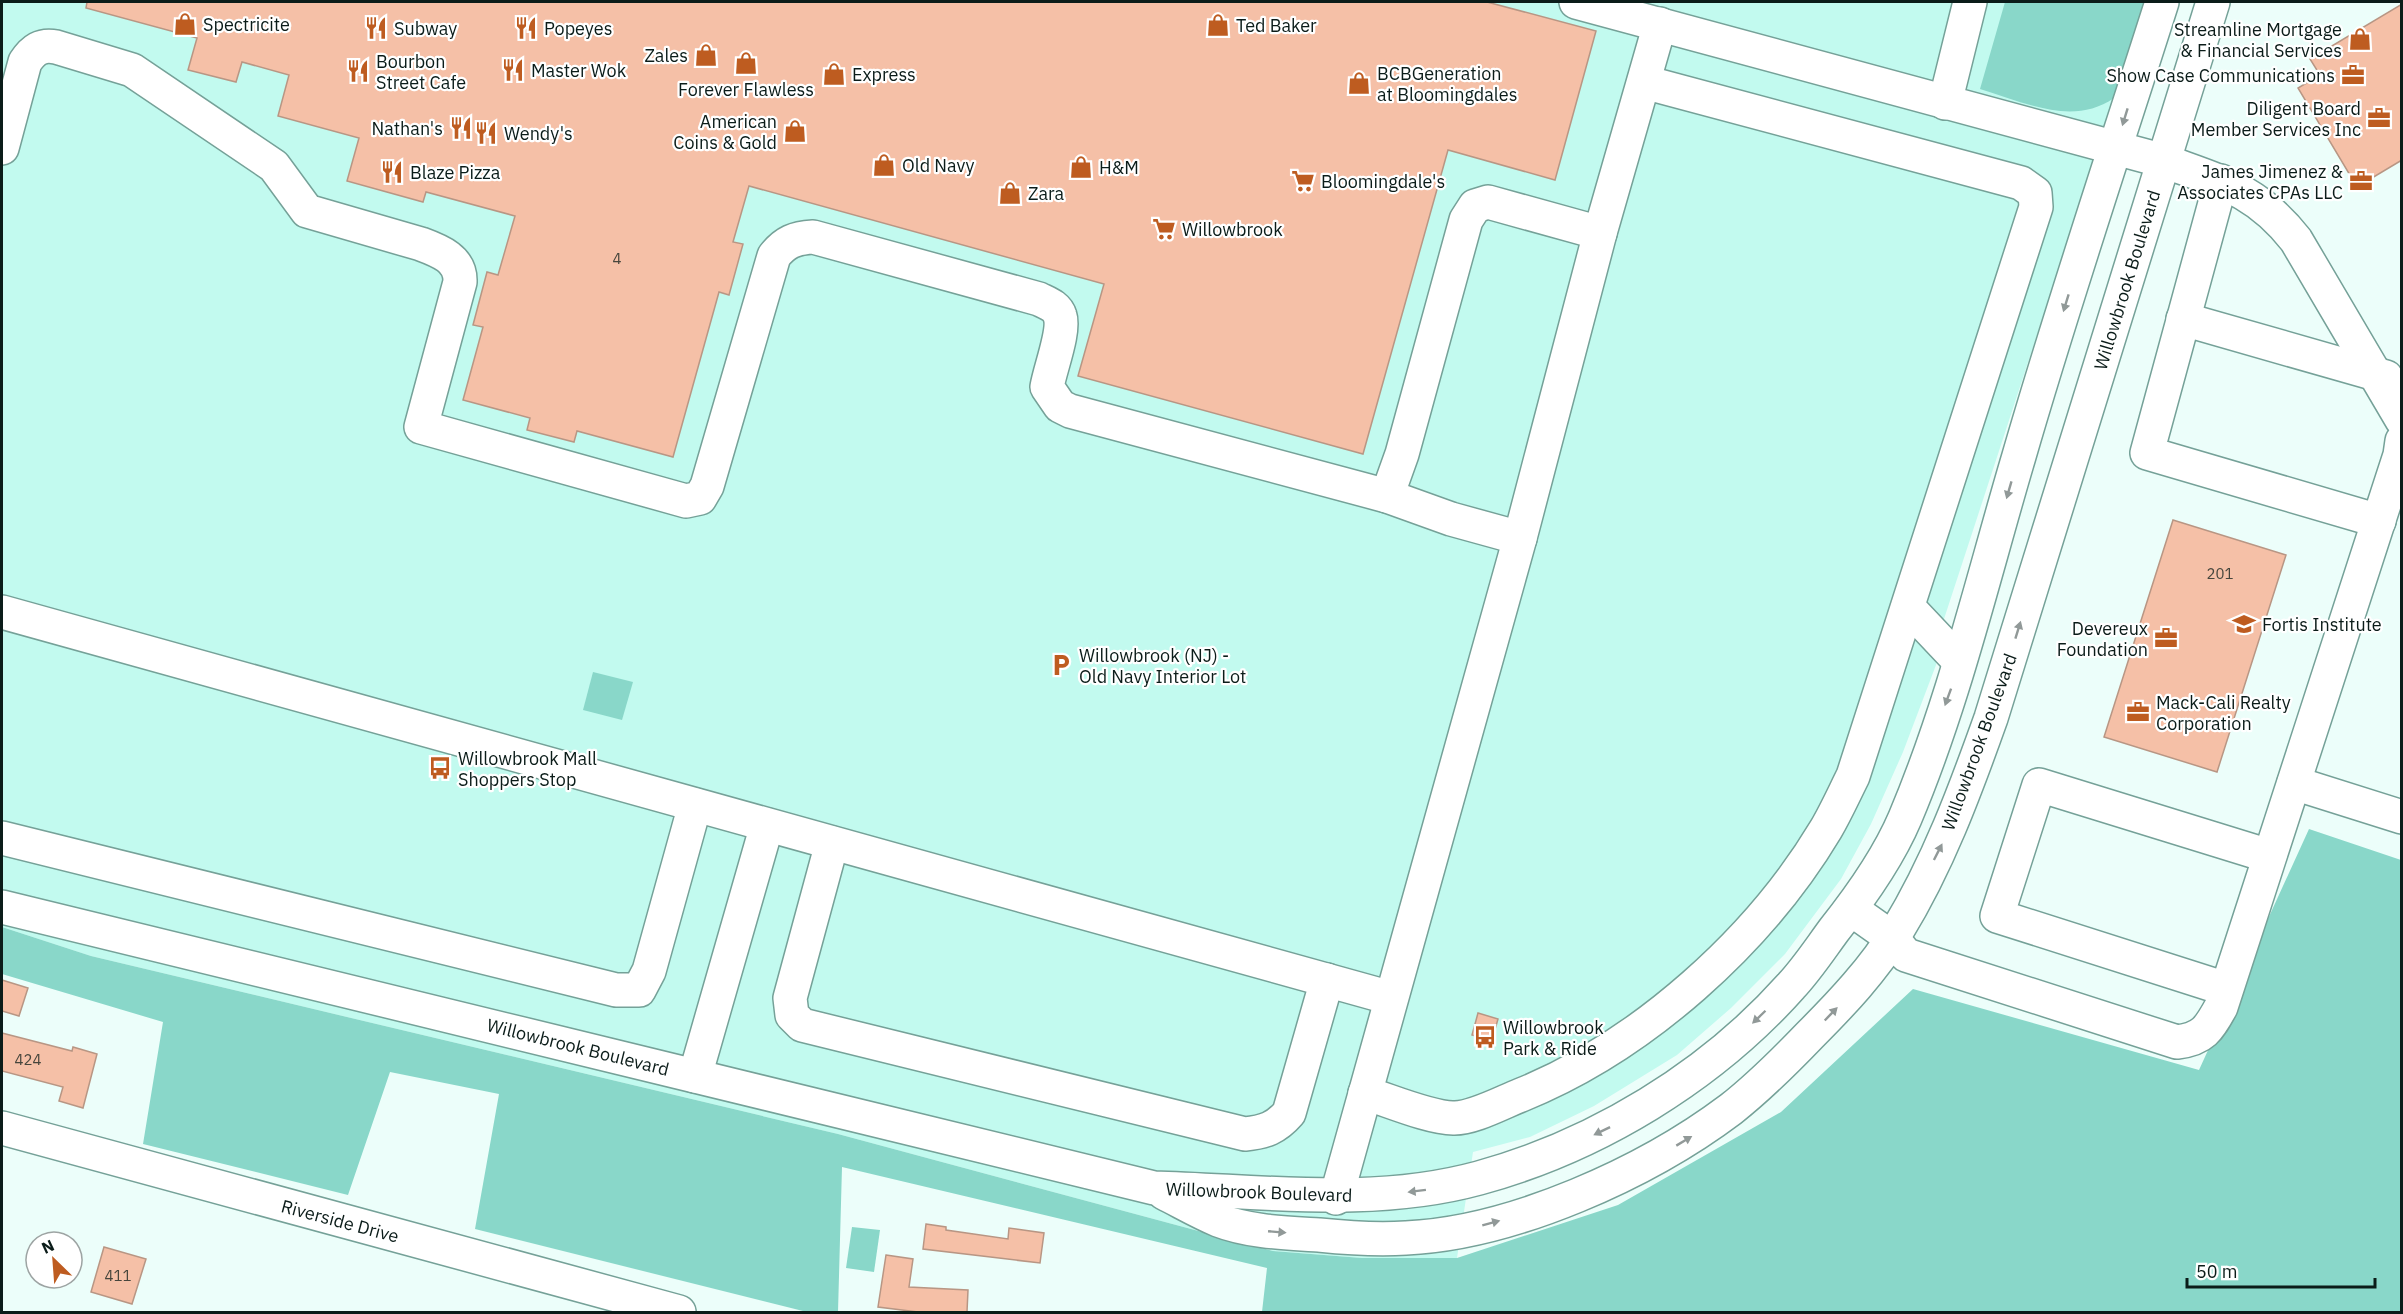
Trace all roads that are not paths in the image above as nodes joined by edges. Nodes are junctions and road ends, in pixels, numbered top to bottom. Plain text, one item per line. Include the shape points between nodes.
1 (1576, 2) edge
2 (1970, 2) edge
3 (2162, 2) edge
4 (2213, 2) edge
5 (1660, 24) junction
6 (1644, 82) junction
7 (1945, 103) junction
8 (2, 145) edge
9 (2115, 149) junction
10 (2164, 161) junction
11 (2221, 182) junction
12 (1600, 233) junction
13 (2183, 320) junction
14 (2388, 378) edge
15 (2402, 420) edge
16 (2402, 441) edge
17 (1387, 496) junction
18 (2379, 521) junction
19 (1520, 537) junction
20 (1908, 607) junction
21 (2, 612) edge
22 (1959, 661) junction
23 (2294, 783) junction
24 (694, 805) junction
25 (2402, 817) edge
26 (767, 825) junction
27 (2, 838) edge
28 (832, 843) junction
29 (2269, 856) junction
30 (2, 907) edge
31 (1851, 909) junction
32 (1892, 938) junction
33 (1327, 980) junction
34 (2226, 989) junction
35 (1391, 998) junction
36 (694, 1076) junction
37 (1365, 1093) junction
38 (2, 1128) edge
39 (1154, 1188) junction
40 (1336, 1197) junction
41 (679, 1312) edge

1 - 5 street
2 - 7 street
3 -> 9 street, Willowbrook Boulevard
4 - 10 street, Willowbrook Boulevard
5 - 6 street
5 - 7 street
6 - 12 street
6 - 20 street via 2021,183 2035,193 2037,207
7 - 9 street
8 - 17 street via 25,62 38,48 56,47 132,70 274,166 307,211 422,244 455,262 460,282 421,427 686,501 700,498 707,486 774,256 783,245 798,237 813,237 1053,305 1062,325 1047,387 1060,406 1070,411
9 - 10 street
9 -> 22 street, Willowbrook Boulevard
10 - 11 street
32 -> 10 street, Willowbrook Boulevard via 1965,793
11 - 13 street
11 - 14 street via 2254,198 2280,220
12 - 17 street via 1488,202 1475,206 1466,220
12 - 19 street
13 - 14 street
13 - 18 street via 2147,453
14 - 15 street
16 - 18 street
17 - 19 street via 1451,519
18 - 23 street
19 - 35 street
20 - 22 street
20 - 37 street via 1853,776 1826,829 1750,928 1688,989 1625,1040 1558,1080 1485,1110 1453,1119
21 - 24 street
22 -> 31 street, Willowbrook Boulevard via 1904,821
23 - 25 street
23 - 29 street
24 - 26 street
24 - 27 street via 649,971 639,990 616,990
26 - 28 street
26 - 36 street
28 - 33 street
28 - 33 street via 790,998 792,1015 802,1025 1245,1134 1265,1132 1289,1113
29 - 34 street
29 - 34 street via 2039,785 2035,796 1997,916
30 - 36 street, Willowbrook Boulevard
31 - 32 street
31 -> 40 street, Willowbrook Boulevard via 1792,986 1750,1026 1669,1091 1625,1119 1532,1162 1476,1179 1421,1191
32 - 34 street via 1906,955 2177,1042 2194,1040 2210,1026
39 -> 32 street, Willowbrook Boulevard via 1220,1221 1268,1231 1352,1238 1408,1238 1467,1229 1574,1197 1633,1171 1731,1109 1838,1006
33 - 35 street
35 - 37 street
36 - 39 street, Willowbrook Boulevard
37 - 40 street
38 - 41 street, Riverside Drive
39 - 40 street, Willowbrook Boulevard

